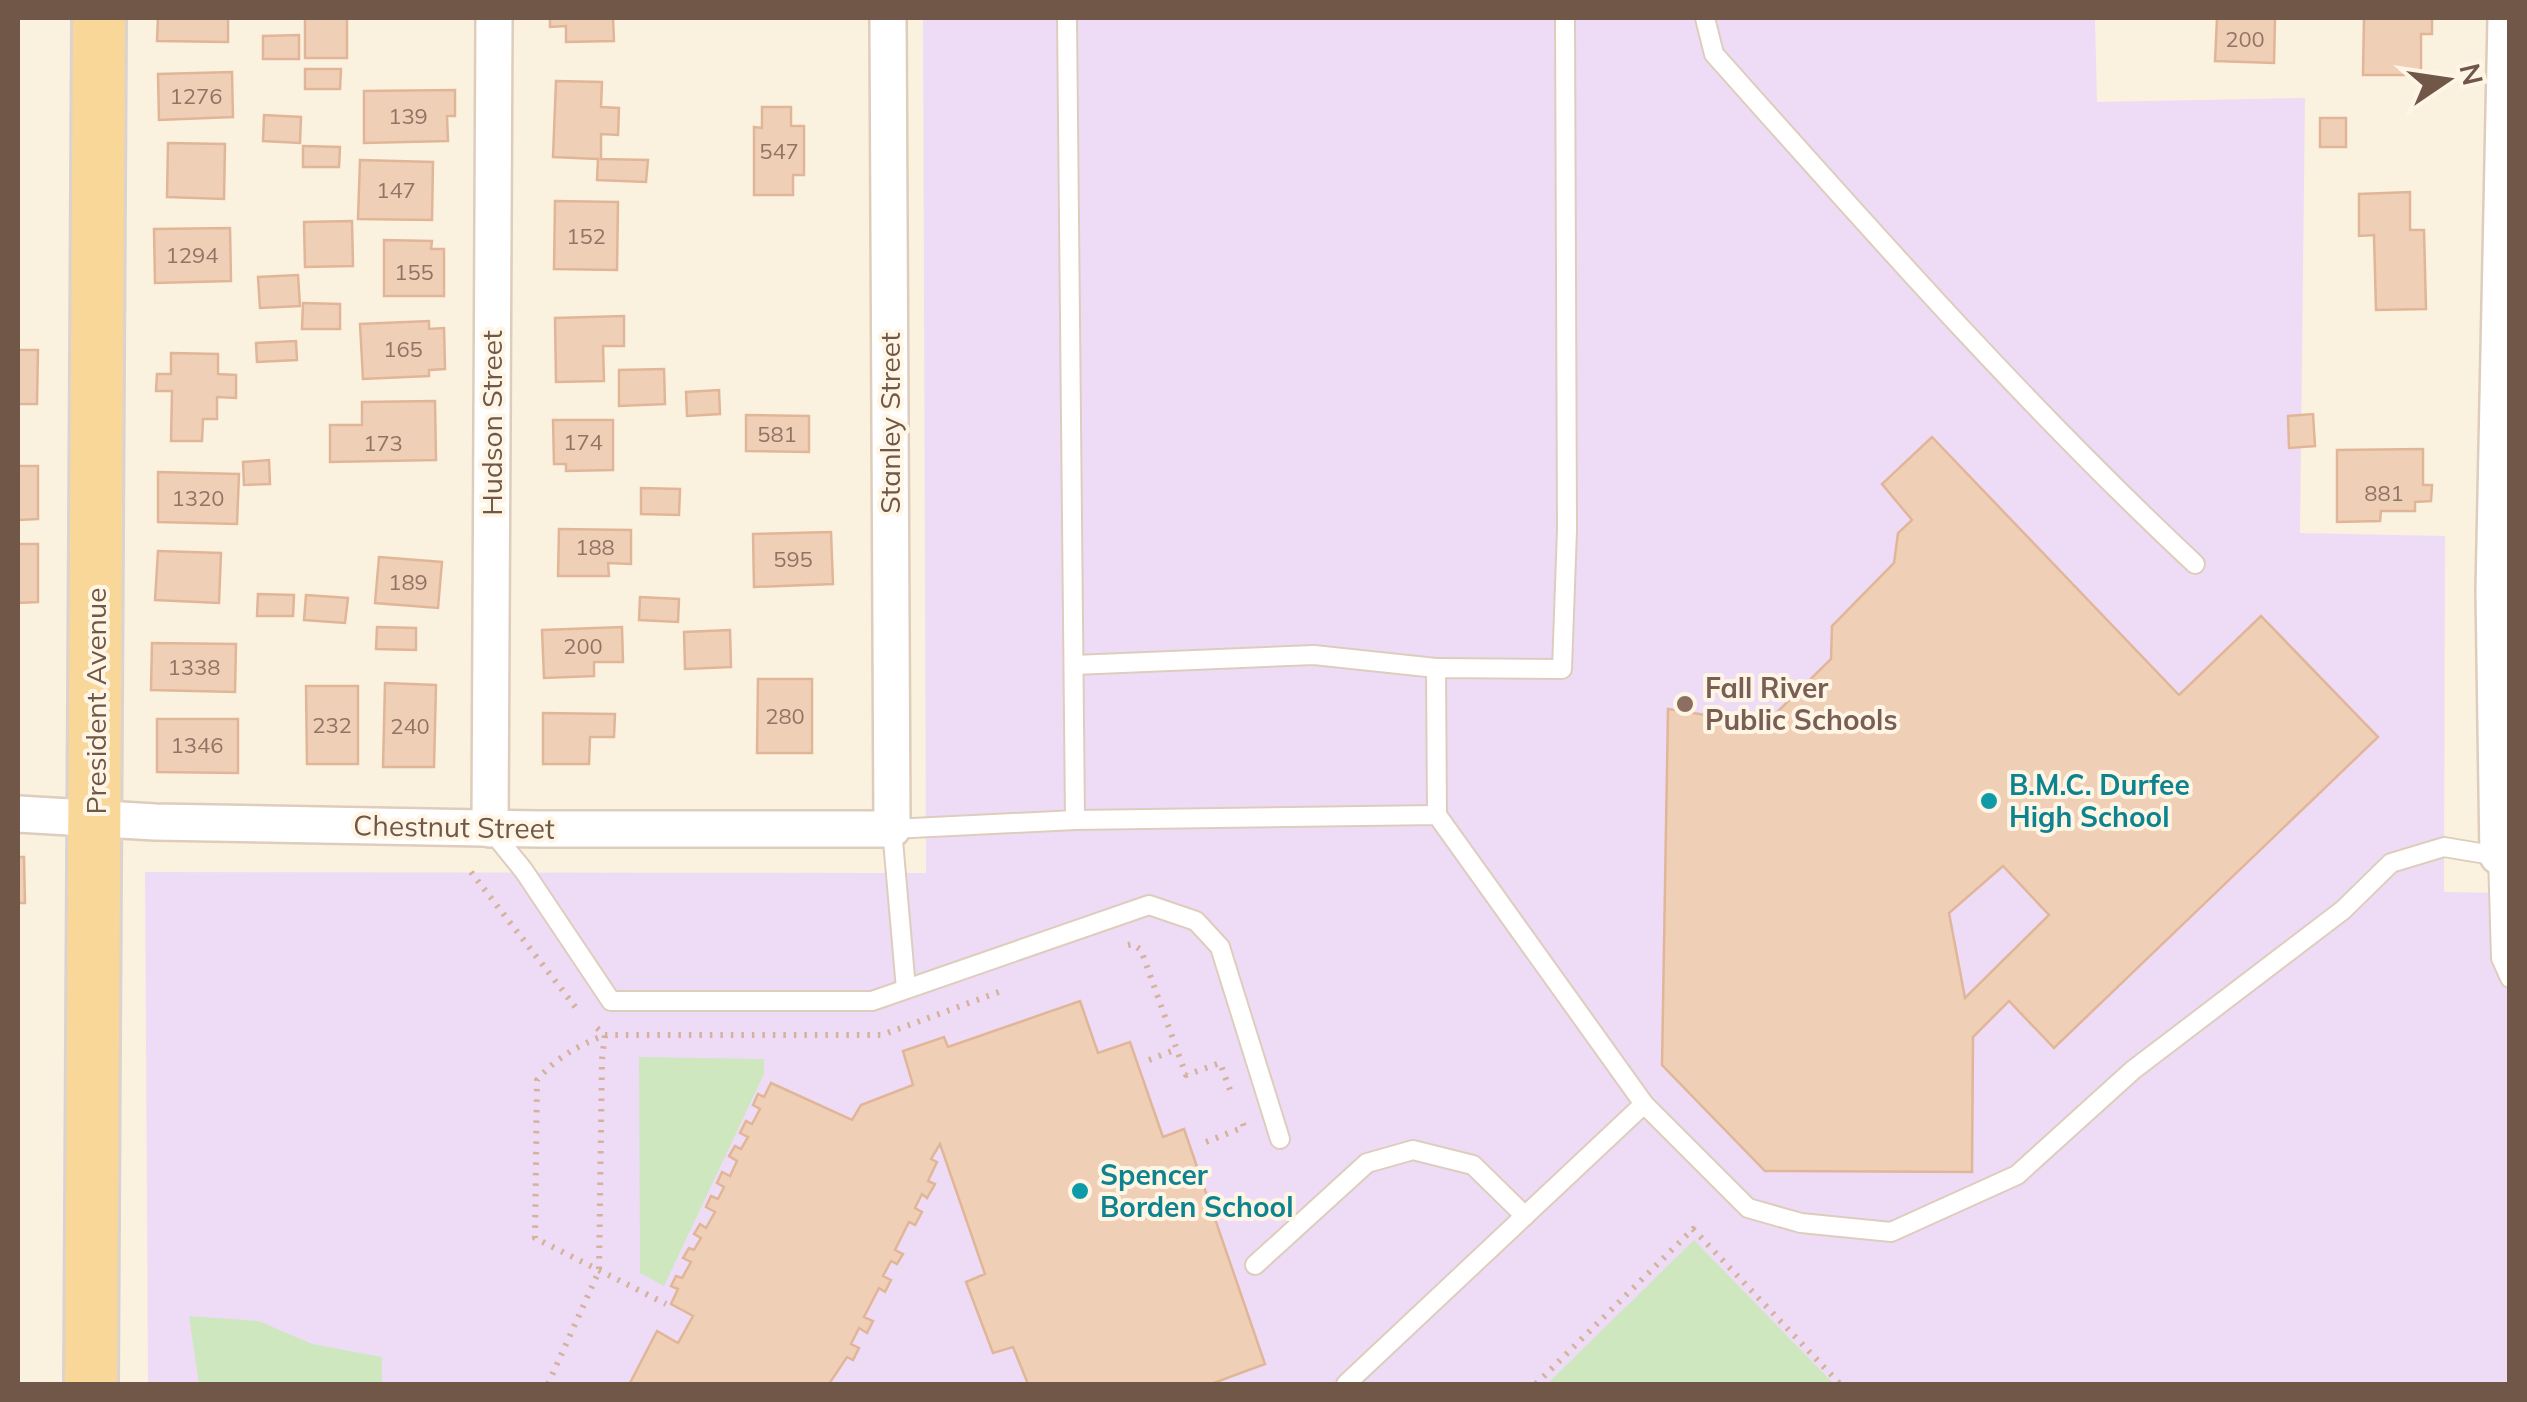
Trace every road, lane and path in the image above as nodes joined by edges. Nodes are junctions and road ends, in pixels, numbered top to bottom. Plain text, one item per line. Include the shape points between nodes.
1 (99, 18) edge
2 (494, 18) edge
3 (888, 18) edge
4 (1067, 18) edge
5 (1566, 18) edge
6 (1705, 18) edge
7 (2506, 18) edge
8 (2194, 564) dead end
9 (1074, 665) junction
10 (1436, 668) junction
11 (18, 814) edge
12 (1437, 815) junction
13 (96, 819) junction
14 (1076, 820) junction
15 (490, 828) junction
16 (892, 829) junction
17 (2498, 856) junction
18 (2510, 978) edge
19 (906, 989) junction
20 (1177, 1050) dead end
21 (1149, 1060) dead end
22 (1644, 1104) junction
23 (1280, 1139) dead end
24 (1525, 1216) junction
25 (1256, 1265) dead end
26 (599, 1270) junction
27 (666, 1304) dead end
28 (92, 1384) edge
29 (548, 1384) edge
30 (1346, 1384) edge
31 (1536, 1384) edge
32 (1840, 1384) edge

1 - 13 main road, President Avenue
2 - 15 street, Hudson Street
3 - 16 street, Stanley Street
4 - 9 lane
5 - 10 lane via 1562,669
6 - 8 lane via 1714,54 1923,289
7 - 17 street via 2494,591
9 - 10 lane via 1314,654
9 - 14 lane
10 - 12 lane
11 - 13 street, Chestnut Street
12 - 14 lane
12 - 22 lane
13 - 15 street, Chestnut Street
13 - 28 main road, President Avenue
14 - 16 lane
15 - 16 street, Chestnut Street
15 - 19 lane via 612,1001 872,1001
16 - 19 lane
17 - 18 lane via 2500,958
17 - 22 lane via 2444,847 2391,863 2343,910 2133,1070 2018,1174 1892,1232 1801,1223 1748,1208
19 - 23 lane via 1149,905 1196,920 1220,947
20 - 21 path
22 - 24 lane
24 - 25 lane via 1472,1165 1413,1150 1367,1163
24 - 30 lane
26 - 26 path via 602,1059 605,1035 554,1060 537,1080 535,1238
26 - 27 path
26 - 29 path
31 - 32 path via 1692,1229

